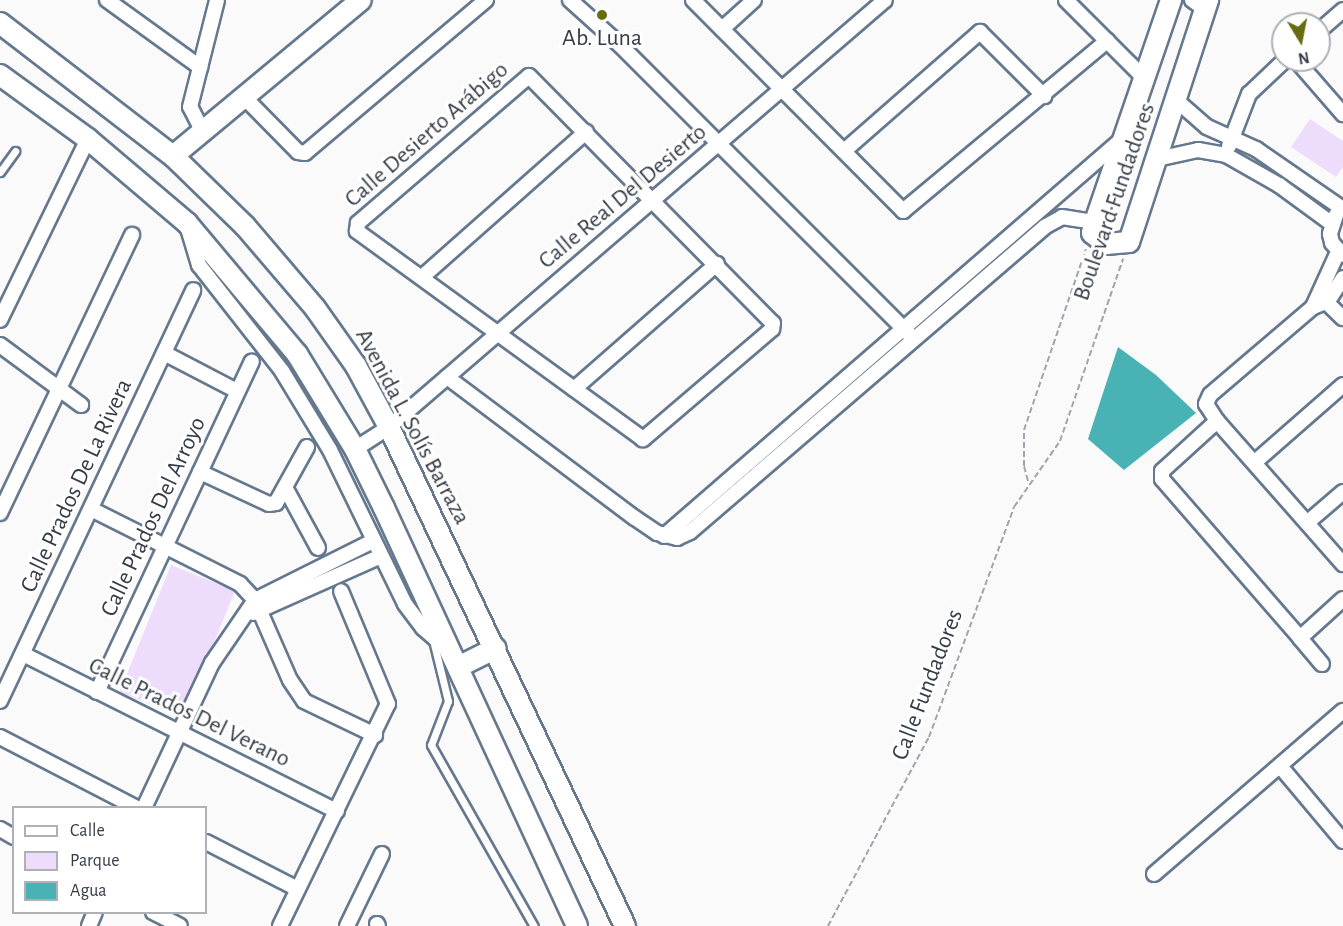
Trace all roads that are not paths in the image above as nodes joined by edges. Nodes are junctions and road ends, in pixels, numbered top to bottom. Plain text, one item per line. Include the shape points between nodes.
1 (106, 0) edge
2 (133, 0) edge
3 (217, 0) edge
4 (362, 0) edge
5 (486, 0) edge
6 (570, 0) edge
7 (693, 0) edge
8 (754, 0) edge
9 (885, 0) edge
10 (1066, 0) edge
11 (1171, 0) edge
12 (1202, 3) edge
13 (1343, 10) edge
14 (129, 15) junction
15 (1331, 20) edge
16 (0, 23) edge
17 (722, 28) junction
18 (1107, 41) junction
19 (200, 67) junction
20 (1272, 72) edge
21 (1306, 72) edge
22 (0, 75) edge
23 (1143, 77) junction
24 (781, 89) junction
25 (1044, 96) junction
26 (246, 99) junction
27 (1176, 100) junction
28 (1343, 114) edge
29 (202, 132) junction
30 (586, 132) junction
31 (88, 139) junction
32 (1231, 139) junction
33 (1121, 140) junction
34 (719, 145) junction
35 (15, 151) dead end
36 (844, 151) junction
37 (1226, 155) junction
38 (173, 156) junction
39 (1157, 159) junction
40 (0, 172) edge
41 (654, 200) junction
42 (1343, 209) edge
43 (187, 223) junction
44 (1331, 223) junction
45 (1094, 227) junction
46 (132, 235) dead end
47 (1341, 254) edge
48 (717, 264) junction
49 (422, 277) junction
50 (1343, 278) edge
51 (193, 290) dead end
52 (1319, 301) junction
53 (1343, 318) edge
54 (0, 320) edge
55 (902, 327) junction
56 (498, 333) junction
57 (914, 340) junction
58 (0, 345) edge
59 (164, 353) junction
60 (252, 361) dead end
61 (447, 377) junction
62 (1343, 385) edge
63 (59, 388) junction
64 (574, 389) junction
65 (237, 391) junction
66 (81, 405) dead end
67 (1217, 421) junction
68 (389, 427) junction
69 (307, 447) dead end
70 (355, 449) junction
71 (1255, 462) junction
72 (200, 472) junction
73 (286, 489) junction
74 (1343, 492) edge
75 (92, 509) junction
76 (0, 513) edge
77 (1308, 522) junction
78 (664, 536) junction
79 (373, 541) junction
80 (166, 548) junction
81 (318, 548) dead end
82 (381, 556) junction
83 (1343, 564) edge
84 (340, 591) dead end
85 (1343, 599) edge
86 (258, 606) junction
87 (433, 638) junction
88 (1300, 638) junction
89 (496, 648) junction
90 (23, 654) junction
91 (454, 659) junction
92 (1322, 664) dead end
93 (97, 692) junction
94 (0, 701) edge
95 (1343, 711) edge
96 (179, 734) junction
97 (375, 735) junction
98 (0, 737) edge
99 (1280, 766) junction
100 (135, 806) edge
101 (144, 806) edge
102 (337, 811) junction
103 (1338, 825) edge
104 (1343, 841) edge
105 (207, 843) edge
106 (382, 854) dead end
107 (1154, 874) dead end
108 (298, 889) junction
109 (157, 914) edge
110 (180, 926) edge
111 (280, 926) edge
112 (347, 926) edge
113 (534, 926) edge
114 (577, 926) edge
115 (625, 926) edge

1 - 14 street
2 - 14 street
3 - 19 street
4 - 26 main road
5 - 26 street via 305,153 298,152
6 - 34 street
7 - 17 street
8 - 17 street
9 - 24 street, Calle Real Del Desierto
10 - 18 street
11 - 23 main road, Boulevard Fundadores
12 - 27 main road, Boulevard Fundadores
13 - 15 street
14 - 19 street
16 - 38 main road, Avenida L. Solís Barraza
17 - 24 street
18 - 23 street
18 - 25 street
19 - 29 street via 190,112
20 - 32 street via 1249,94
21 - 28 street
22 - 31 main road
23 - 33 main road, Boulevard Fundadores
24 - 34 street, Calle Real Del Desierto
24 - 36 street
25 - 36 street via 906,211 899,210
25 - 36 street via 980,32
26 - 29 main road
27 - 32 street via 1207,127
27 - 39 main road, Boulevard Fundadores
29 - 38 main road
30 - 41 street, Calle Desierto Arábigo
30 - 49 street
30 - 49 street, Calle Desierto Arábigo via 531,77 525,76 358,223 358,233
31 - 43 main road
31 - 54 street
32 - 37 street
32 - 42 street via 1272,160
33 - 45 main road, Boulevard Fundadores
33 - 55 street
34 - 41 street, Calle Real Del Desierto
34 - 55 street
35 - 40 lane
37 - 39 street via 1198,150
37 - 44 street via 1266,176
38 - 68 main road, Avenida L. Solís Barraza via 245,226 309,300 356,366
39 - 45 main road, Boulevard Fundadores via 1129,242 1106,244
41 - 48 street, Calle Desierto Arábigo
41 - 56 street, Calle Real Del Desierto
42 - 44 street
43 - 70 main road via 259,304 297,354
43 - 79 street via 199,265 282,371 330,450
44 - 47 street via 1330,234
45 - 57 street via 1067,217 1055,220
46 - 63 street
47 - 52 street
48 - 64 street
48 - 64 street, Calle Desierto Arábigo via 771,320 772,329 643,439
49 - 56 street, Calle Desierto Arábigo
50 - 52 street
51 - 59 street, Calle Prados De La Rivera
52 - 53 street
52 - 67 street via 1209,395 1207,407
55 - 57 street
55 - 78 street
56 - 61 street, Calle Real Del Desierto
56 - 64 street, Calle Desierto Arábigo
57 - 78 street via 690,532 677,538
58 - 63 street
59 - 65 street
59 - 75 street, Calle Prados De La Rivera
60 - 65 street, Calle Prados Del Arroyo
61 - 68 street, Calle Real Del Desierto
61 - 78 street
62 - 71 street
63 - 66 street
63 - 76 street
65 - 72 street, Calle Prados Del Arroyo
67 - 71 street
67 - 88 street via 1162,471 1162,479
68 - 70 street, Calle Real Del Desierto
68 - 89 main road, Avenida L. Solís Barraza
69 - 73 street
70 - 91 main road
71 - 77 street
72 - 73 street via 269,504 276,503
72 - 80 street, Calle Prados Del Arroyo
73 - 81 street
74 - 77 street
75 - 80 street
75 - 90 street, Calle Prados De La Rivera
77 - 83 street
79 - 82 street
79 - 86 street
80 - 86 street via 240,584
80 - 93 street, Calle Prados Del Arroyo
82 - 86 street
82 - 87 street via 405,604
84 - 97 street via 387,698
85 - 88 street
86 - 96 street via 245,614 212,663
86 - 97 street via 290,680 304,701
87 - 91 street
87 - 113 lane via 448,701 431,745
88 - 92 street
89 - 91 main road
89 - 115 main road, Avenida L. Solís Barraza
90 - 93 street, Calle Prados Del Verano
90 - 94 street, Calle Prados De La Rivera
91 - 114 main road
93 - 96 street, Calle Prados Del Verano
95 - 99 street
96 - 101 street
96 - 102 street, Calle Prados Del Verano
97 - 102 street
98 - 100 street
99 - 103 street
99 - 107 street
102 - 108 street
103 - 104 street
105 - 108 street
106 - 112 street
108 - 111 street
109 - 110 street

